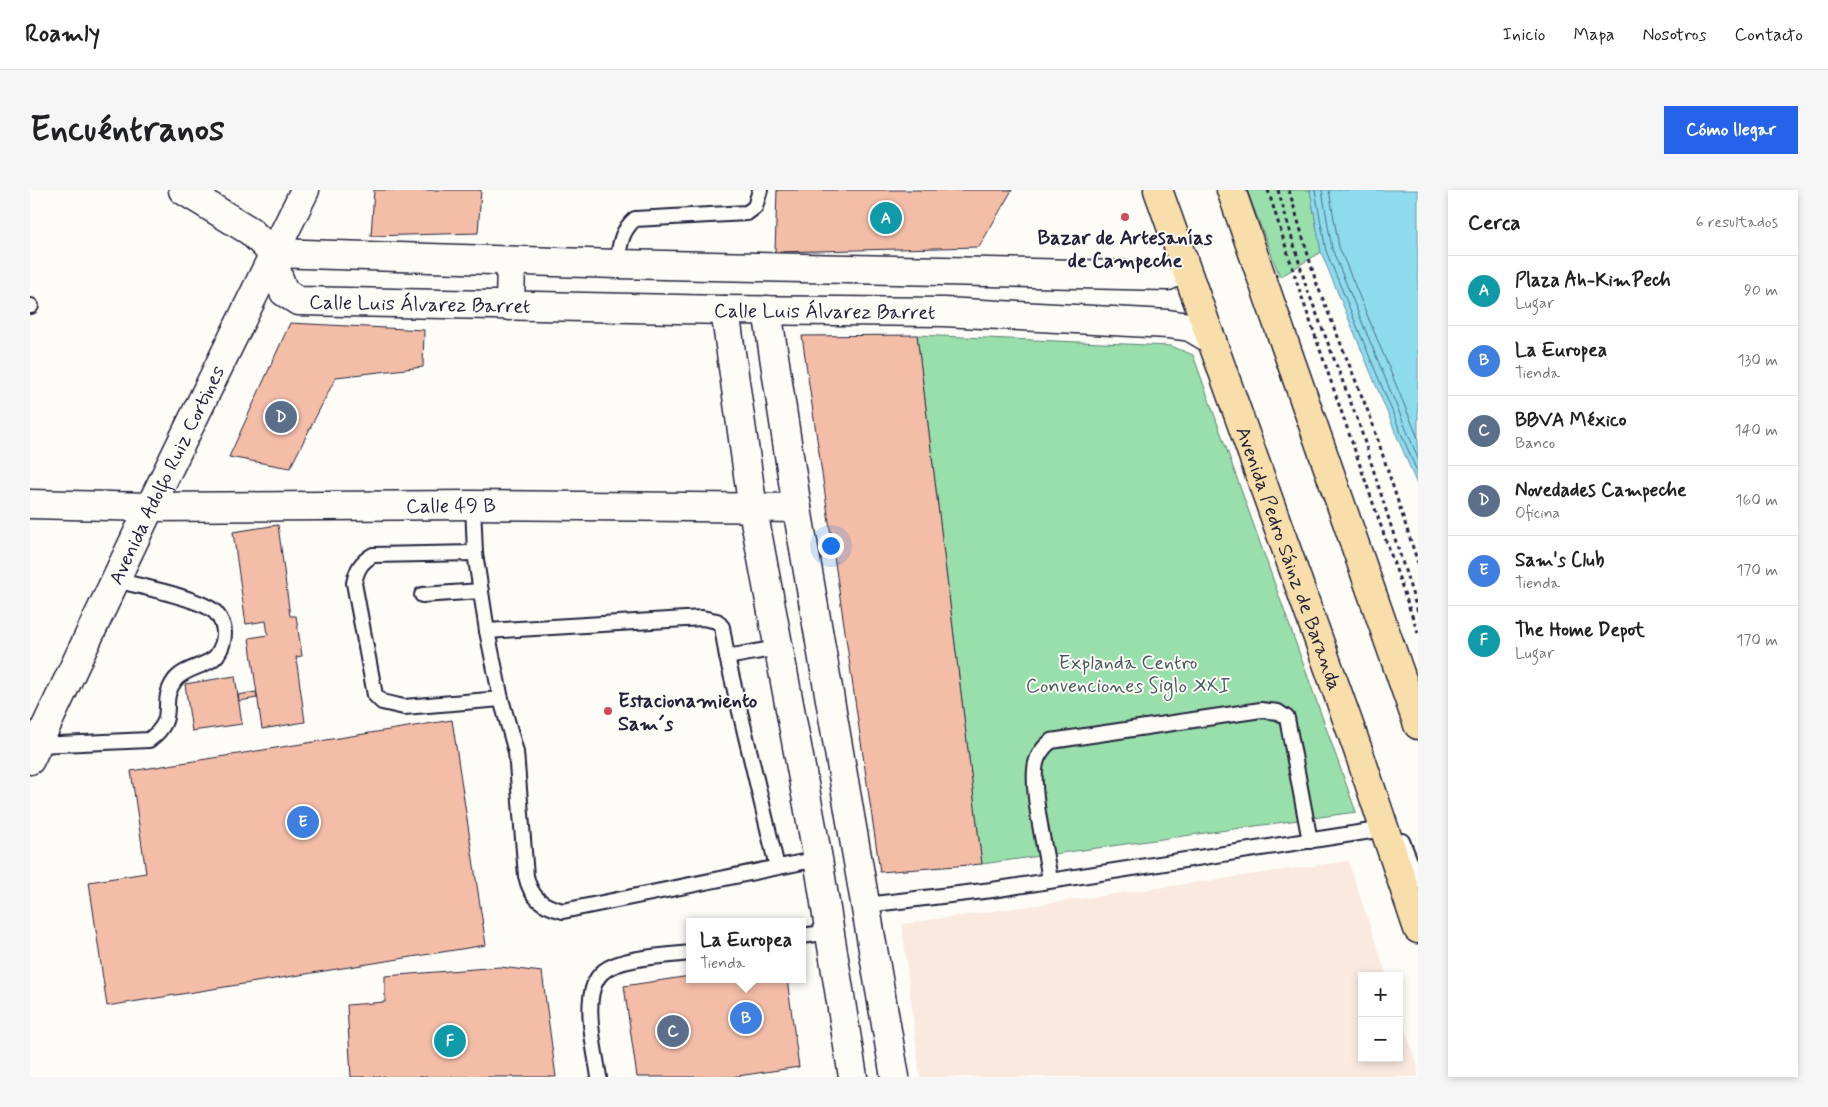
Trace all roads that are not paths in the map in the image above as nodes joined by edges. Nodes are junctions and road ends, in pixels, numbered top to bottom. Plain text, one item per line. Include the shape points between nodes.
1 (183, 190) edge
2 (305, 190) edge
3 (760, 190) edge
4 (1158, 190) edge
5 (1231, 190) edge
6 (274, 253) junction
7 (1183, 259) junction
8 (511, 261) junction
9 (584, 264) junction
10 (617, 264) junction
11 (944, 272) junction
12 (510, 306) junction
13 (584, 308) junction
14 (725, 310) junction
15 (767, 310) junction
16 (944, 312) junction
17 (1212, 340) junction
18 (30, 504) edge
19 (473, 505) junction
20 (150, 507) junction
21 (797, 508) junction
22 (753, 510) junction
23 (476, 554) junction
24 (115, 580) junction
25 (481, 591) junction
26 (422, 595) dead end
27 (487, 631) junction
28 (778, 648) junction
29 (727, 657) junction
30 (501, 699) junction
31 (1418, 725) edge
32 (33, 750) edge
33 (1358, 750) junction
34 (1384, 829) junction
35 (1310, 840) junction
36 (818, 859) junction
37 (777, 867) junction
38 (1050, 880) junction
39 (1418, 881) edge
40 (866, 905) junction
41 (1418, 929) edge
42 (830, 932) junction
43 (806, 935) edge
44 (686, 954) edge
45 (599, 1077) edge
46 (853, 1077) edge
47 (895, 1077) edge

1 - 6 main road via 250,230
2 - 6 main road, Avenida Adolfo Ruiz Cortines
3 - 10 lane via 755,207 746,213 635,219 621,237
4 - 7 main road, Avenida Pedro Sáinz de Baranda
5 - 31 main road
6 - 8 main road, Calle Luis Álvarez Barret
6 - 12 main road, Calle Luis Álvarez Barret via 284,292 298,301
6 - 20 main road, Avenida Adolfo Ruiz Cortines
7 - 11 main road, Calle Luis Álvarez Barret via 1177,270 1168,276
7 - 17 main road, Avenida Pedro Sáinz de Baranda
8 - 9 main road, Calle Luis Álvarez Barret
8 - 12 main road
9 - 10 main road, Calle Luis Álvarez Barret
9 - 13 main road
10 - 11 main road, Calle Luis Álvarez Barret
11 - 16 main road
12 - 13 main road, Calle Luis Álvarez Barret
13 - 14 main road, Calle Luis Álvarez Barret
14 - 15 main road, Calle Luis Álvarez Barret
14 - 22 main road
15 - 16 main road, Calle Luis Álvarez Barret
15 - 21 main road
16 - 17 main road, Calle Luis Álvarez Barret via 1168,324 1190,327
17 - 33 main road, Avenida Pedro Sáinz de Baranda
18 - 20 main road, Calle 49 B
19 - 20 main road, Calle 49 B
19 - 22 main road, Calle 49 B
19 - 23 lane
20 - 24 main road, Avenida Adolfo Ruiz Cortines
21 - 22 main road, Calle 49 B
21 - 40 main road
22 - 28 main road
23 - 25 lane
23 - 30 lane via 373,555 357,569 354,583 375,695 382,702 404,707
24 - 32 main road, Avenida Adolfo Ruiz Cortines
24 - 32 lane via 197,603 215,612 224,626 224,641 216,657 184,672 176,680 170,690 167,720 162,730 149,740
25 - 26 lane
25 - 27 lane
27 - 29 lane via 710,618 722,627
27 - 30 lane
28 - 29 lane
28 - 36 main road
29 - 37 lane
30 - 37 lane via 516,752 527,883 534,898 547,907 563,910
33 - 34 main road, Avenida Pedro Sáinz de Baranda
33 - 39 lane via 1397,829
34 - 35 lane
34 - 41 main road, Avenida Pedro Sáinz de Baranda
35 - 38 lane
35 - 38 lane via 1287,718 1278,712 1262,710 1050,741 1042,748 1036,762 1034,779
36 - 37 lane
36 - 42 main road
38 - 40 lane
40 - 47 main road
42 - 43 lane
42 - 46 main road
44 - 45 lane via 623,963 604,970 594,983 590,1000

